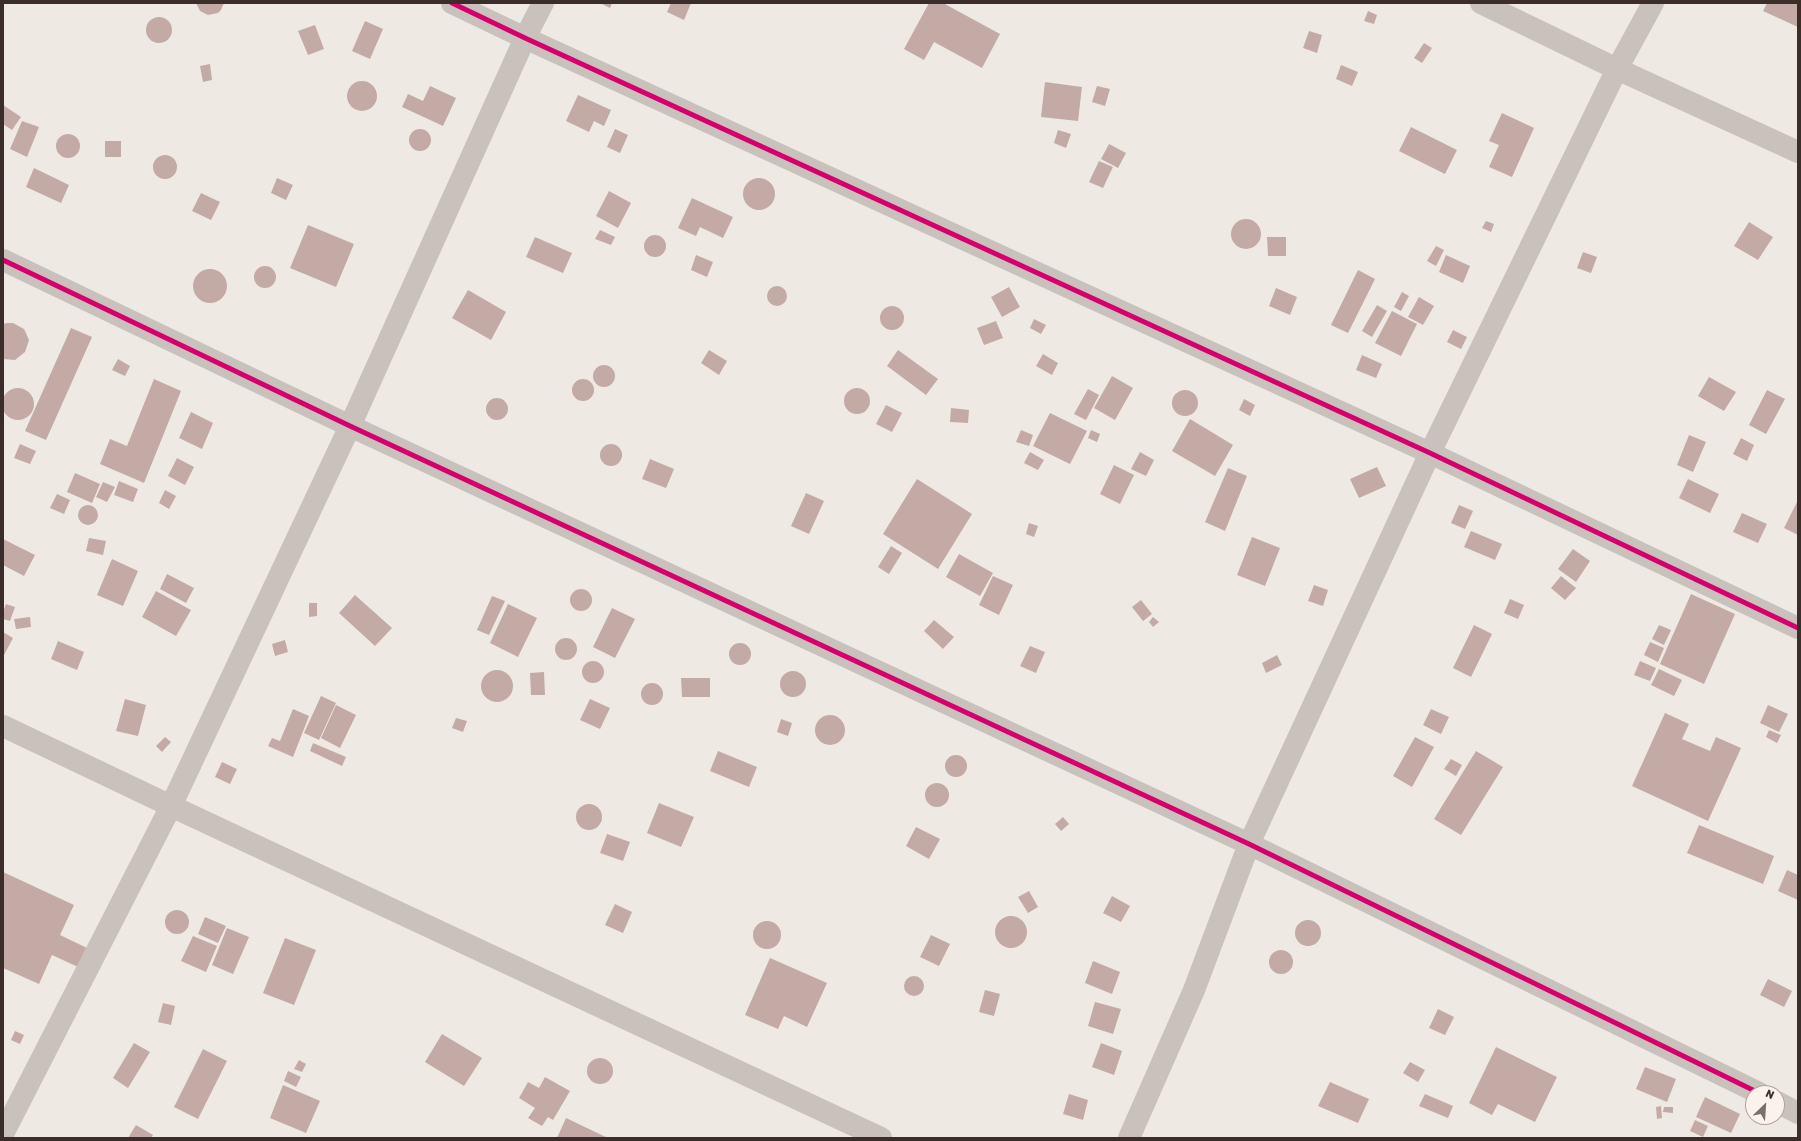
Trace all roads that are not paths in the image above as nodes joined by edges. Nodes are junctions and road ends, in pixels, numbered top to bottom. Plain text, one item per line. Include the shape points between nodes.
1 (452, 3) edge
2 (543, 3) edge
3 (1481, 3) edge
4 (1653, 3) edge
5 (525, 38) junction
6 (1617, 69) junction
7 (1798, 152) edge
8 (3, 260) edge
9 (350, 426) junction
10 (1430, 453) junction
11 (1798, 628) edge
12 (3, 726) edge
13 (171, 806) junction
14 (1249, 844) junction
15 (1745, 1086) edge
16 (1785, 1106) edge
17 (1798, 1112) edge
18 (3, 1134) edge
19 (881, 1138) edge
20 (1129, 1138) edge

1 - 5 street
2 - 5 street
3 - 6 street
4 - 6 street
5 - 9 street
5 - 10 street
6 - 7 street
6 - 10 street
8 - 9 street
9 - 13 street
9 - 14 street
10 - 11 street
10 - 14 street
12 - 13 street
13 - 18 street
13 - 19 street
14 - 15 street
14 - 20 street via 1194,990
16 - 17 street

